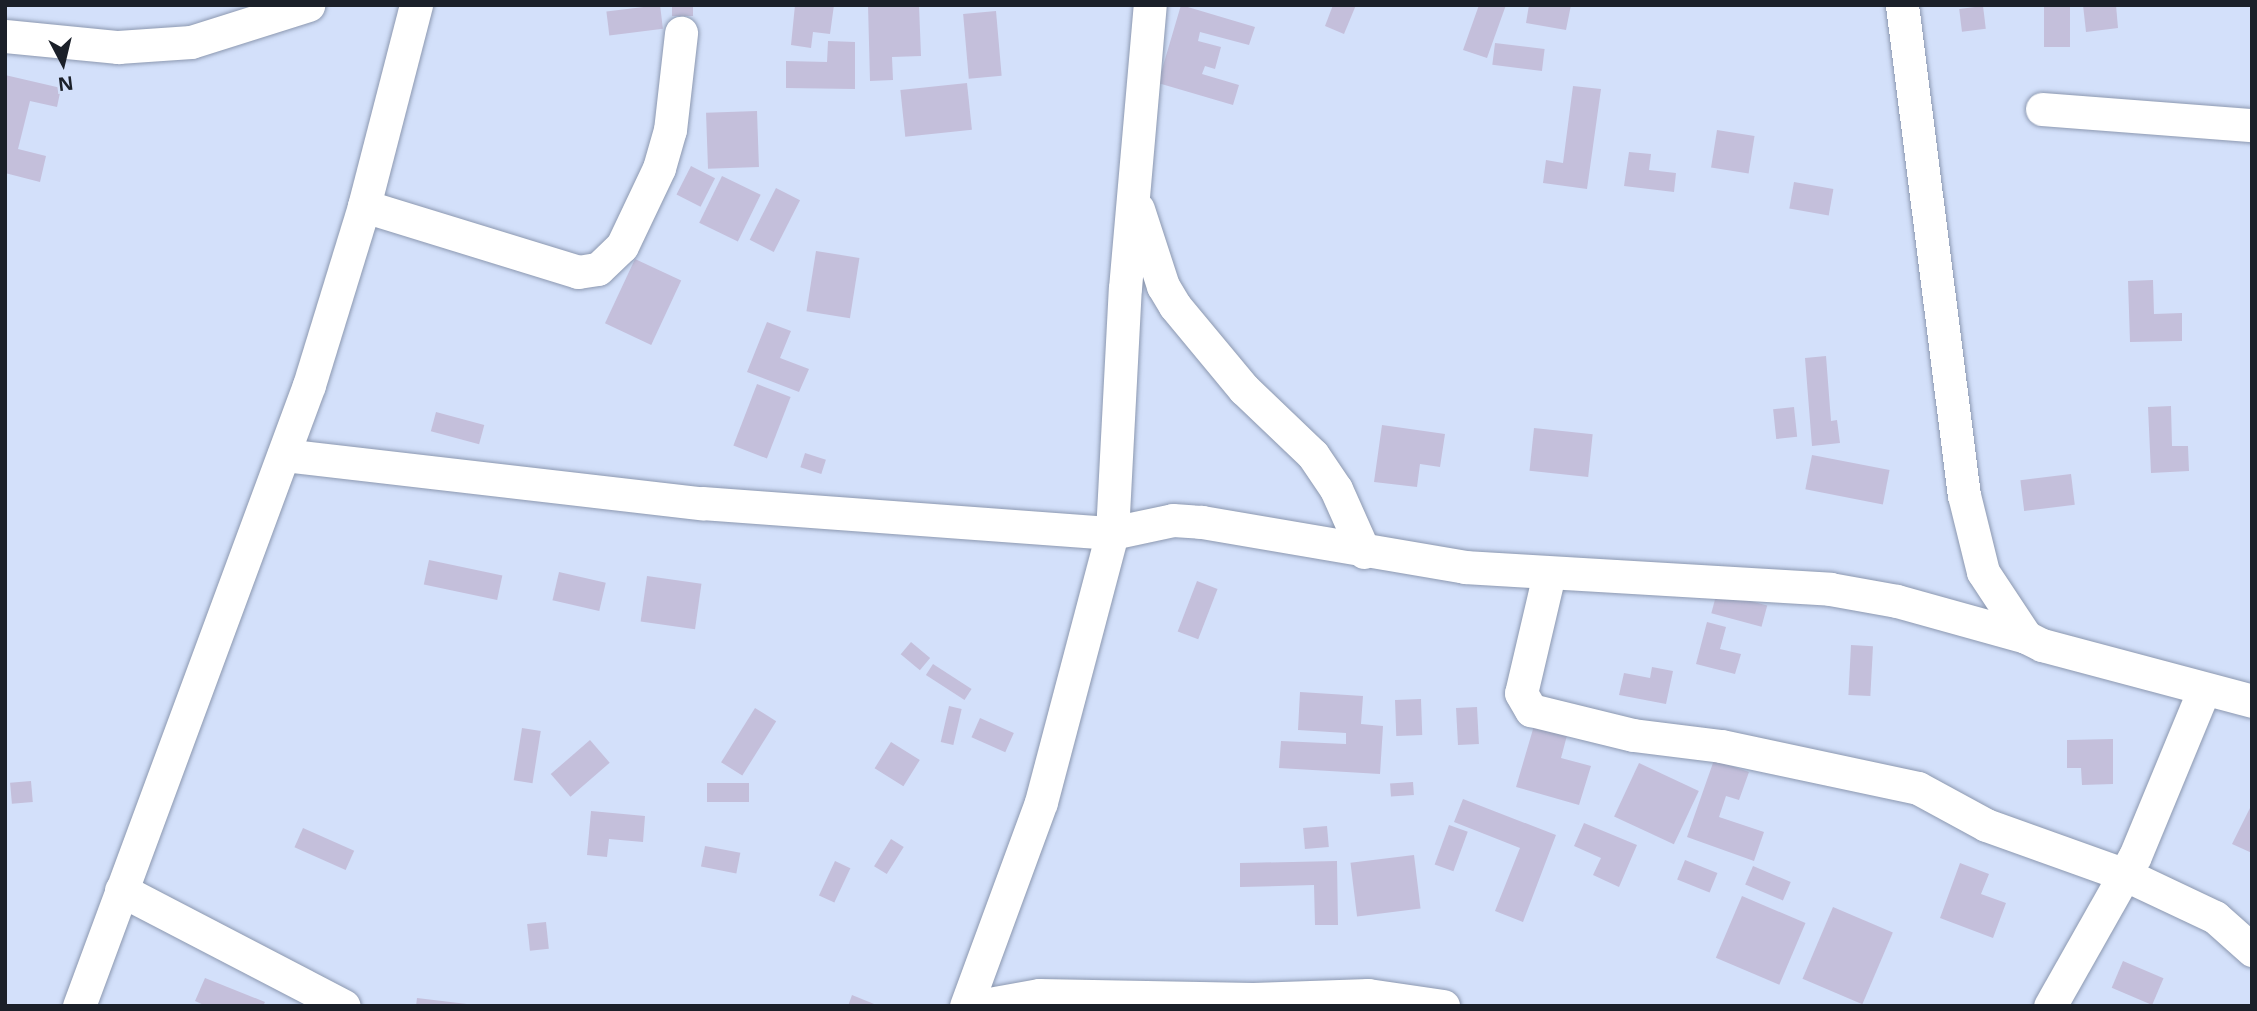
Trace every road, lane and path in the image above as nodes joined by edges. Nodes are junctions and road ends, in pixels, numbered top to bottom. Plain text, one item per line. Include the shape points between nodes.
1 (308, 5) edge
2 (416, 5) edge
3 (1150, 5) edge
4 (1902, 5) edge
5 (681, 33) dead end
6 (5, 36) edge
7 (2042, 109) dead end
8 (2252, 125) edge
9 (1134, 196) junction
10 (364, 206) junction
11 (284, 454) junction
12 (1112, 533) junction
13 (1364, 552) junction
14 (1549, 574) junction
15 (2026, 636) junction
16 (2203, 692) junction
17 (2252, 701) edge
18 (2126, 875) junction
19 (121, 890) junction
20 (2252, 950) edge
21 (1366, 1001) edge
22 (79, 1006) edge
23 (344, 1006) edge
24 (966, 1006) edge
25 (978, 1006) edge
26 (1443, 1006) edge
27 (2050, 1006) edge

1 - 6 street via 191,42 118,47
2 - 10 street
3 - 9 street
4 - 15 street via 1964,495 1983,572
5 - 10 street via 670,130 659,168 622,246 598,269 578,272
7 - 8 street
9 - 12 street
9 - 13 street via 1163,286 1175,306 1244,389 1313,456 1336,489
10 - 11 street
11 - 12 street via 702,503
11 - 19 street
12 - 13 street via 1173,520 1202,522
12 - 24 street via 1041,802
13 - 14 street
14 - 15 street via 1830,589 1897,601
14 - 18 street via 1521,693 1531,710 1633,736 1721,746 1918,788 2019,839
15 - 16 street via 2042,645
16 - 17 street
16 - 18 street
18 - 20 street via 2215,917
18 - 27 street
19 - 22 street
19 - 23 street
21 - 25 street via 1039,995
21 - 26 street

